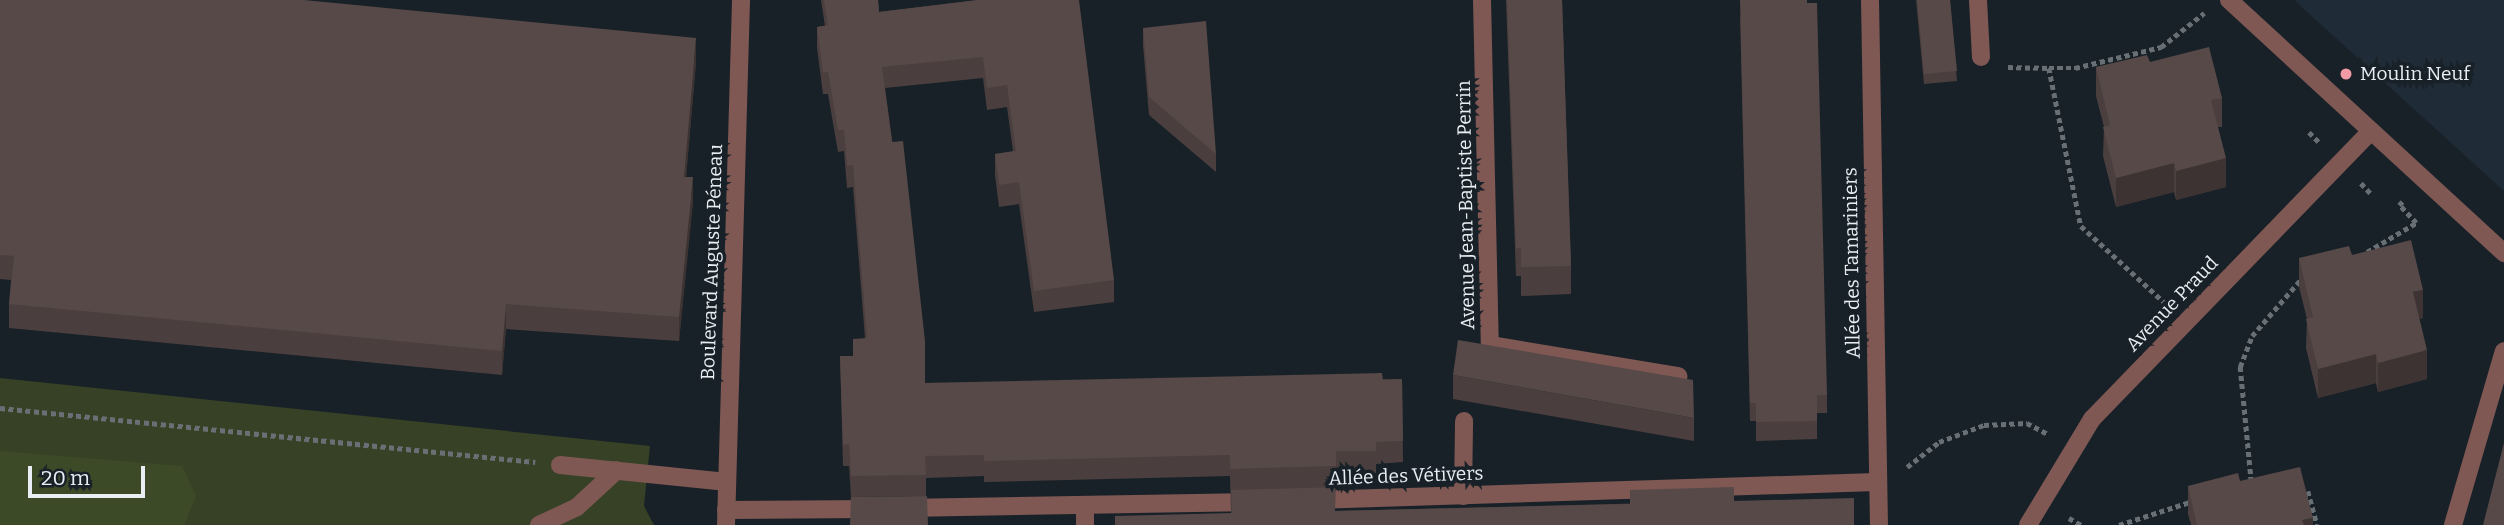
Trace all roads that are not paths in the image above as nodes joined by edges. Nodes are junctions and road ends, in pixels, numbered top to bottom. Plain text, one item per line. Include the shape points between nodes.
1 (741, 0) edge
2 (1482, 0) edge
3 (1870, 0) edge
4 (1978, 0) edge
5 (2229, 0) edge
6 (1981, 57) road end
7 (2371, 131) junction
8 (2504, 253) edge
9 (2504, 351) edge
10 (1678, 376) edge
11 (1464, 421) dead end
12 (560, 465) road end
13 (617, 470) junction
14 (727, 482) junction
15 (1877, 482) junction
16 (1463, 496) junction
17 (1301, 500) edge
18 (1274, 501) edge
19 (1085, 516) edge
20 (726, 517) edge
21 (1878, 517) edge
22 (539, 525) edge
23 (2028, 525) edge
24 (2453, 525) edge

1 - 14 street, Boulevard Auguste Péneau
2 - 10 street, Avenue Jean-Baptiste Perrin via 1490,345
3 - 15 street, Allée des Tamariniers
4 - 6 street
5 - 7 street
7 - 8 street
7 - 23 street, Avenue Praud via 2184,319 2092,419
9 - 24 street
11 - 16 street
12 - 13 street
13 - 14 street
13 - 22 street via 577,507
14 - 20 street, Boulevard Auguste Péneau
15 - 16 street, Allée des Vétivers
15 - 21 street, Allée des Tamariniers
16 - 17 street, Allée des Vétivers
18 - 19 street
19 - 20 street

